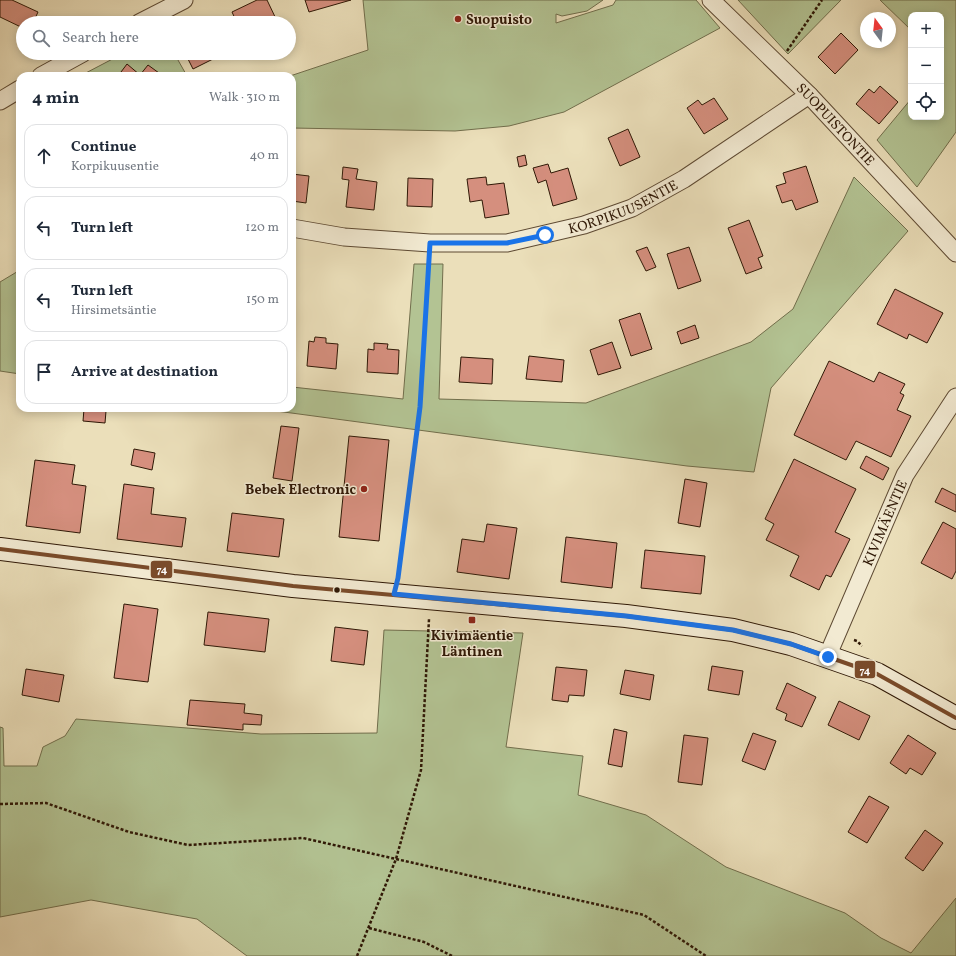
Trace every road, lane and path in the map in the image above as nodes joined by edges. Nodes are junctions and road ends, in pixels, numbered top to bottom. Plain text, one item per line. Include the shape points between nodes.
1 (184, 0) edge
2 (711, 0) edge
3 (822, 0) edge
4 (153, 16) edge
5 (71, 60) edge
6 (778, 65) junction
7 (49, 72) edge
8 (16, 91) edge
9 (809, 95) junction
10 (0, 101) edge
11 (296, 229) edge
12 (430, 243) junction
13 (956, 253) edge
14 (956, 397) edge
15 (0, 548) edge
16 (394, 594) junction
17 (436, 619) dead end
18 (828, 657) junction
19 (956, 718) edge
20 (0, 804) edge
21 (396, 859) junction
22 (369, 928) junction
23 (357, 956) edge
24 (452, 956) edge
25 (706, 956) edge

1 - 4 street
2 - 6 street, SUOPUISTONTIE
3 - 6 path
5 - 7 street
6 - 9 street, SUOPUISTONTIE
8 - 10 street
9 - 12 street, KORPIKUUSENTIE via 684,179 632,208 584,225 507,243
9 - 13 street, SUOPUISTONTIE
11 - 12 street, KORPIKUUSENTIE via 344,237
12 - 16 path via 420,407
14 - 18 street, KIVIMÄENTIE via 905,475
15 - 16 street via 293,586
16 - 18 street via 626,616 733,630 791,644
17 - 21 path via 429,618 421,770
18 - 19 street via 877,674
20 - 21 path via 46,803 130,832 188,845 303,838
21 - 22 path
21 - 25 path via 644,915
22 - 23 path
22 - 24 path via 424,942

